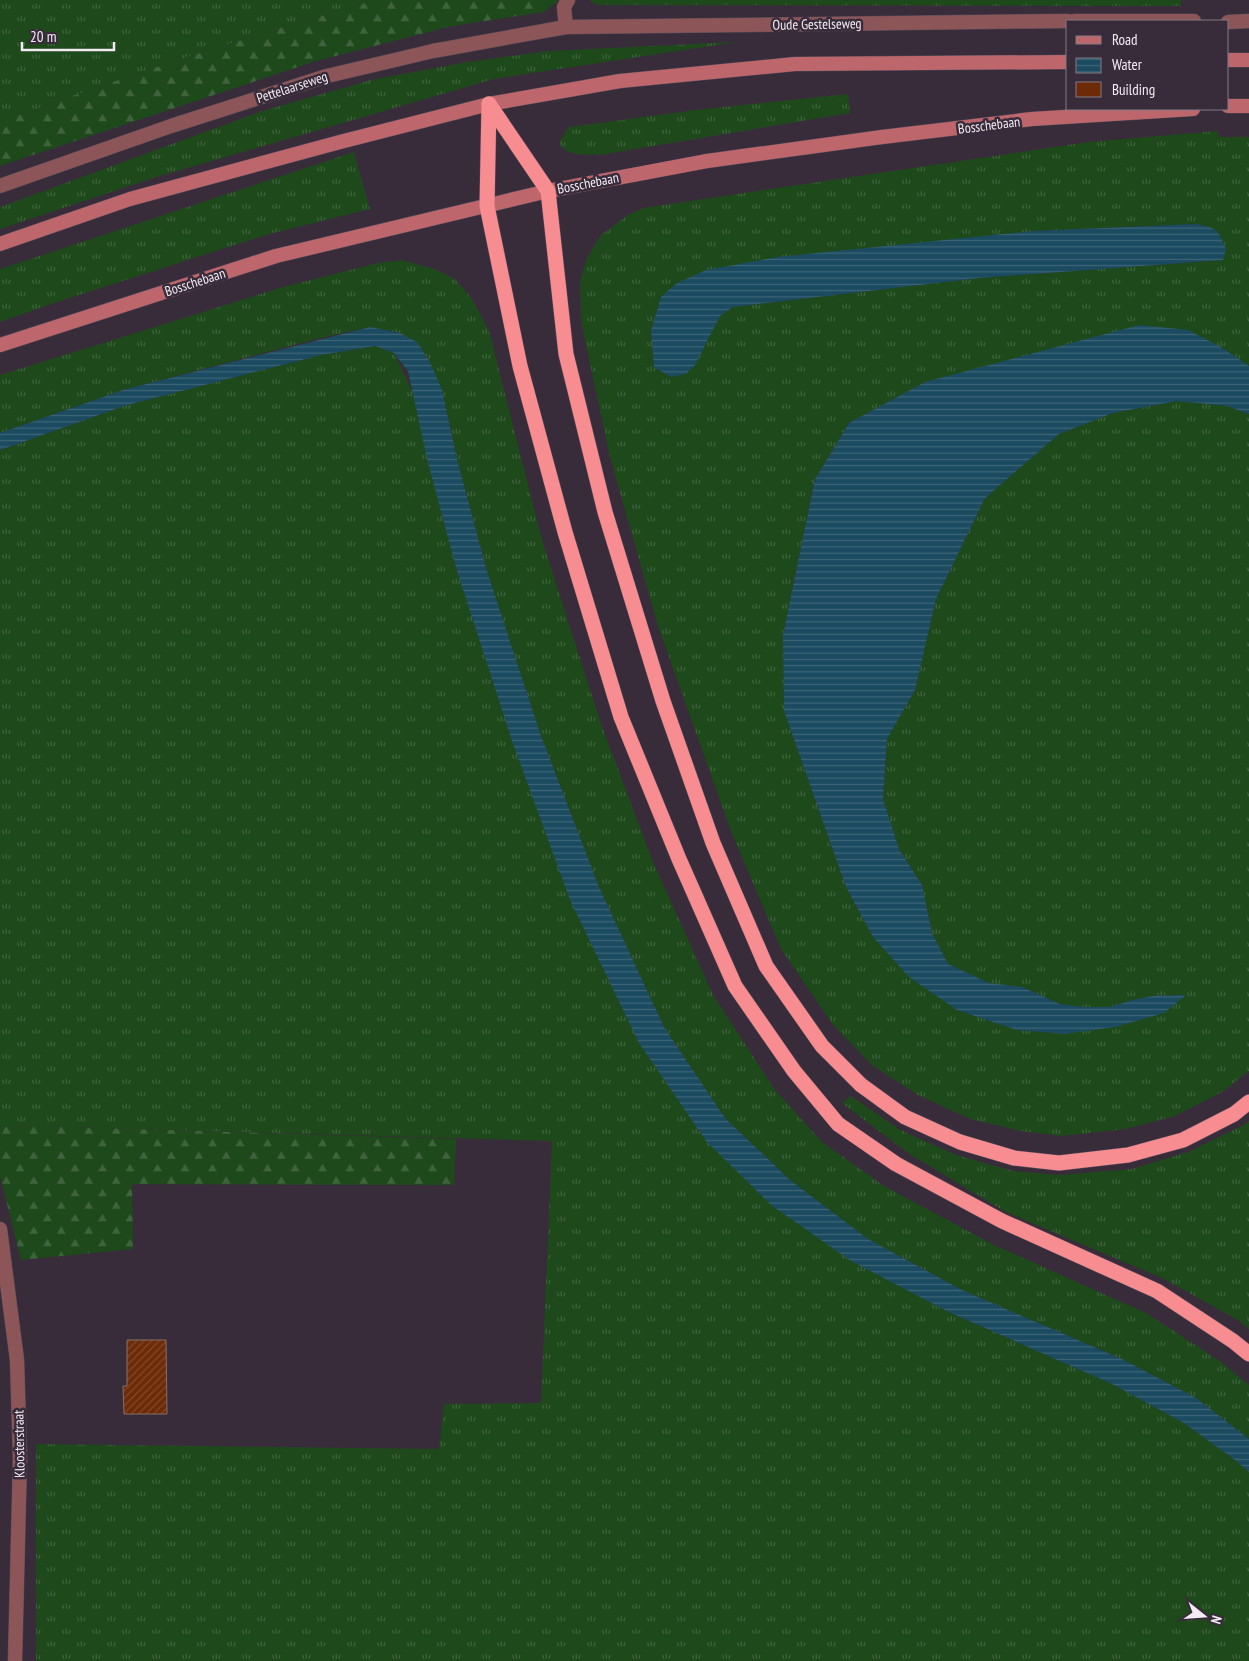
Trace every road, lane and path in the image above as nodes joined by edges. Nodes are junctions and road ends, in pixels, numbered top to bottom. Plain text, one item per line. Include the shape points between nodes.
1 (568, 0) edge
2 (1066, 21) edge
3 (1229, 22) edge
4 (1249, 22) edge
5 (566, 27) junction
6 (1229, 60) edge
7 (1249, 60) edge
8 (1066, 62) edge
9 (489, 104) junction
10 (1229, 106) edge
11 (1249, 106) edge
12 (1178, 110) edge
13 (0, 186) edge
14 (548, 191) junction
15 (486, 206) junction
16 (0, 244) edge
17 (0, 345) edge
18 (1249, 1102) edge
19 (0, 1229) edge
20 (1249, 1354) edge
21 (15, 1661) edge

1 - 5 street via 564,8
2 - 5 street, Oude Gestelseweg
3 - 4 street
5 - 13 street, Pettelaarseweg via 434,51 327,76
6 - 7 main road
8 - 9 main road via 795,64 620,81
9 - 14 highway
9 - 15 highway
9 - 16 main road via 130,200
10 - 11 main road
12 - 14 main road, Bosschebaan via 1032,120 882,137 707,161
14 - 15 main road, Bosschebaan
14 - 18 highway via 566,354 605,512 664,701 713,843 766,966 822,1046 861,1085 905,1117 960,1142 1014,1158 1059,1163 1128,1155 1183,1140 1234,1114
15 - 17 main road, Bosschebaan via 276,256
15 - 20 highway via 520,366 565,532 622,716 679,859 735,986 794,1071 838,1124 896,1164 1002,1221 1158,1291
19 - 21 street, Kloosterstraat via 17,1360 20,1458

